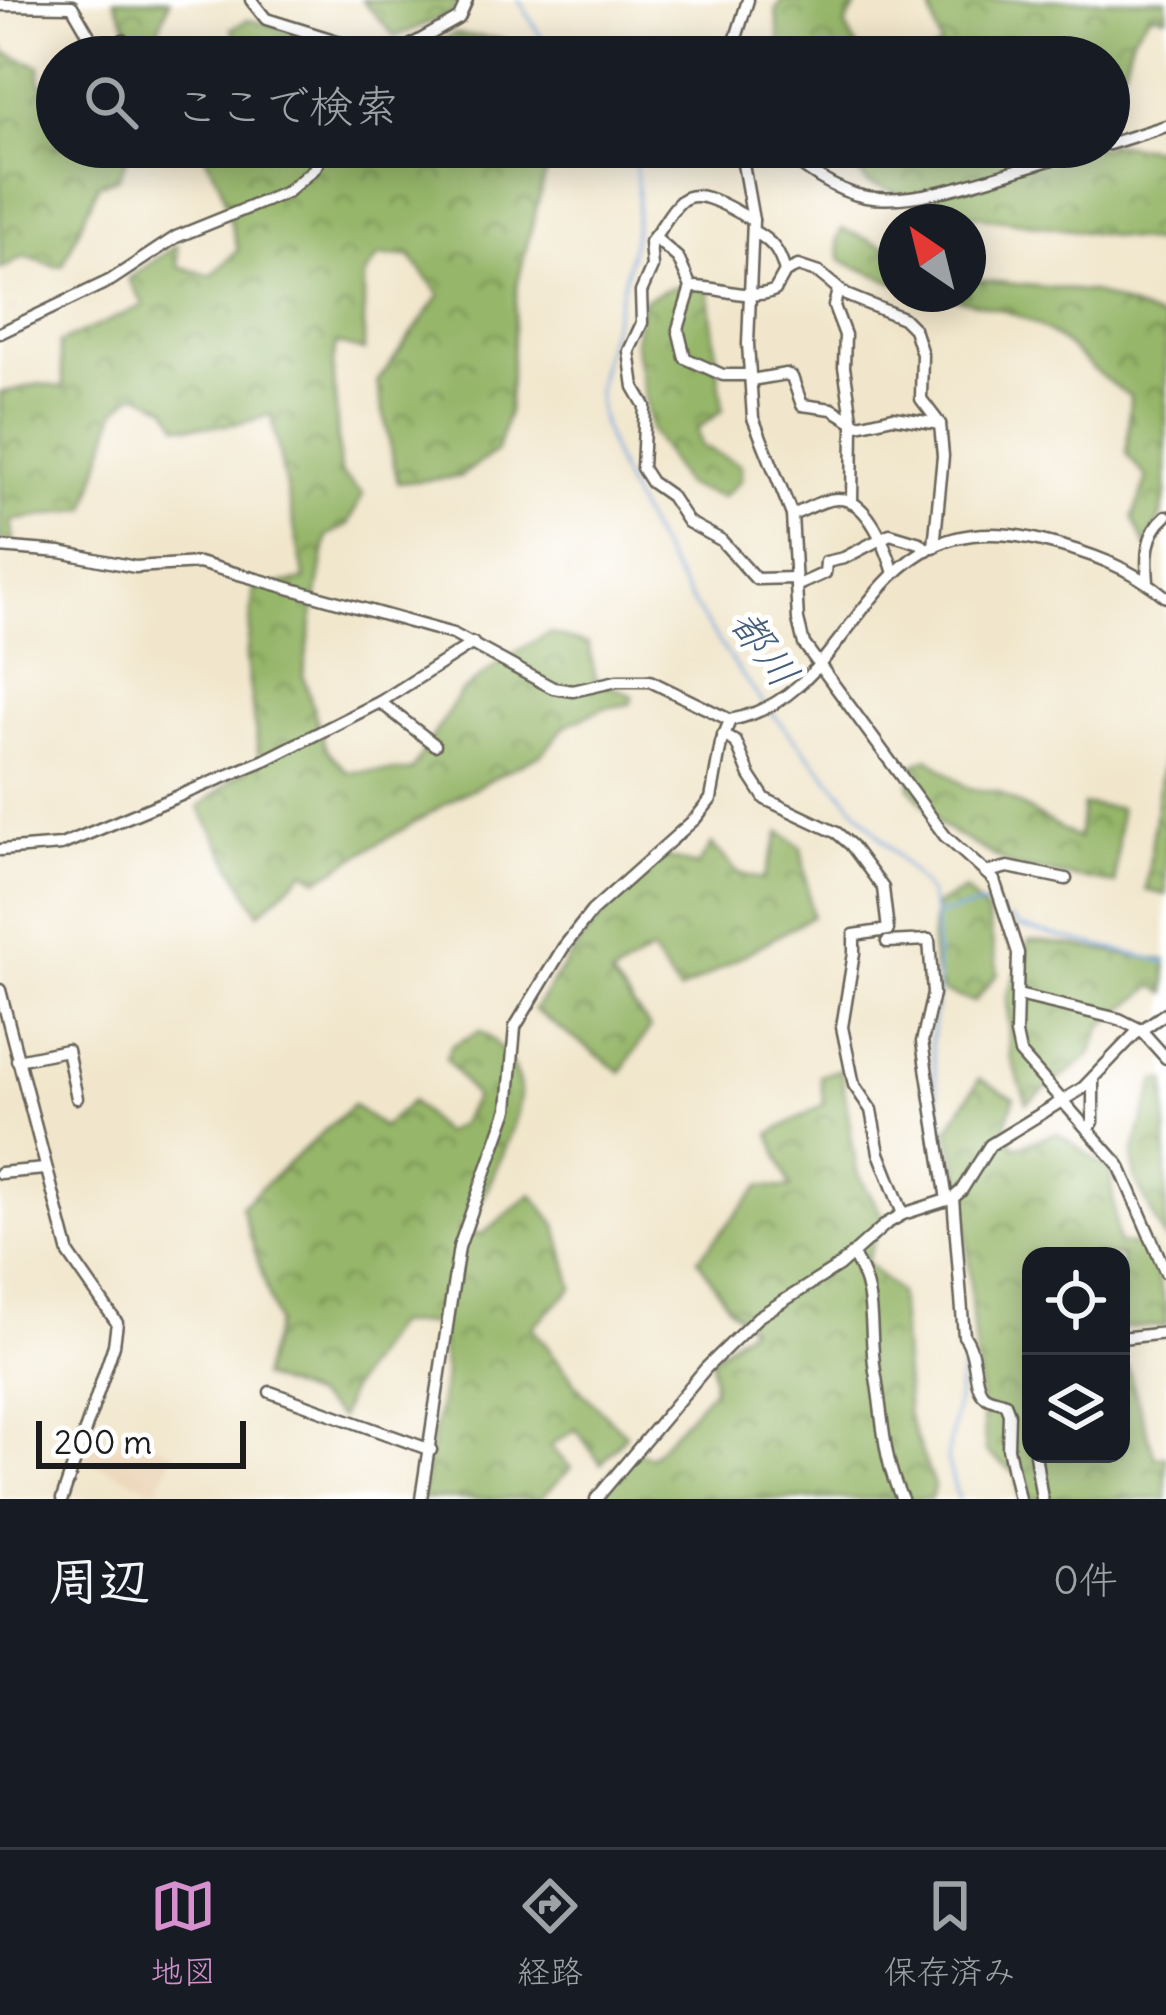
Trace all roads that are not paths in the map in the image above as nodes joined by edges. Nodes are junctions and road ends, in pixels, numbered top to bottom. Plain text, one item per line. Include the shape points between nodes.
1 (251, 0) edge
2 (467, 0) edge
3 (746, 1) edge
4 (0, 5) edge
5 (89, 36) edge
6 (323, 36) edge
7 (427, 36) edge
8 (738, 36) edge
9 (1166, 126) edge
10 (1130, 137) edge
11 (315, 168) edge
12 (743, 168) edge
13 (808, 168) edge
14 (1014, 168) edge
15 (753, 226) junction
16 (655, 237) junction
17 (785, 272) junction
18 (691, 286) junction
19 (838, 290) junction
20 (751, 297) junction
21 (0, 333) edge
22 (750, 377) junction
23 (853, 424) junction
24 (940, 424) junction
25 (852, 503) junction
26 (793, 515) junction
27 (1166, 517) edge
28 (883, 538) junction
29 (0, 547) edge
30 (930, 548) junction
31 (894, 573) junction
32 (796, 582) junction
33 (1148, 582) junction
34 (1166, 597) edge
35 (473, 643) junction
36 (818, 667) junction
37 (380, 702) junction
38 (730, 720) junction
39 (723, 735) junction
40 (435, 745) dead end
41 (0, 850) edge
42 (988, 872) junction
43 (1066, 879) dead end
44 (887, 942) dead end
45 (0, 990) edge
46 (1018, 995) junction
47 (1166, 1013) edge
48 (1141, 1030) junction
49 (6, 1043) edge
50 (1166, 1058) edge
51 (16, 1060) junction
52 (1093, 1080) junction
53 (77, 1098) dead end
54 (1062, 1102) junction
55 (1088, 1129) junction
56 (45, 1169) junction
57 (0, 1173) edge
58 (950, 1198) junction
59 (903, 1214) junction
60 (852, 1254) junction
61 (1166, 1273) edge
62 (1166, 1333) edge
63 (1130, 1337) edge
64 (270, 1392) dead end
65 (430, 1450) junction
66 (1036, 1463) edge
67 (62, 1499) edge
68 (421, 1499) edge
69 (596, 1499) edge
70 (902, 1499) edge
71 (1019, 1499) edge
72 (1042, 1499) edge

1 - 6 street via 266,19
2 - 7 street via 459,18
3 - 8 street
4 - 5 street via 72,6
9 - 10 street
11 - 21 street via 287,192 176,238 111,280
12 - 15 street
13 - 14 street via 871,199 933,193
15 - 16 street via 705,196 689,197
15 - 17 street via 778,250
15 - 20 street
16 - 18 street via 678,258
16 - 32 street via 642,323 628,351 645,406 642,468 688,522 721,540 756,579
17 - 19 street via 808,268
17 - 20 street via 776,290
18 - 20 street
18 - 22 street via 678,329 685,358
19 - 23 street
19 - 24 street via 910,322 922,355 921,399
20 - 22 street
22 - 23 street via 787,374 802,405
22 - 26 street via 753,418
23 - 24 street via 893,417
23 - 25 street
24 - 30 street
25 - 26 street via 833,499
25 - 28 street
26 - 32 street
27 - 33 street via 1149,544
28 - 30 street
28 - 31 street
28 - 32 street
29 - 35 street via 135,567 199,563
30 - 31 street
30 - 33 street via 1013,534 1093,554
31 - 36 street
32 - 36 street via 801,636
33 - 34 street
35 - 37 street
35 - 38 street via 553,688 650,681
36 - 38 street via 767,709
36 - 42 street via 945,836
37 - 40 street
37 - 41 street via 61,845
38 - 39 street
39 - 59 street via 736,742 765,799 837,833 884,888 888,930 854,935 842,1027 854,1085 871,1110
39 - 65 street via 705,808 592,911 515,1027 508,1109 459,1247
42 - 43 street via 1008,867
42 - 46 street via 1016,943
44 - 58 street via 929,940 933,994 922,1042
45 - 49 street
46 - 48 street
46 - 54 street via 1020,1053
47 - 48 street
48 - 50 street
48 - 52 street
49 - 51 street
51 - 53 street via 68,1050
51 - 56 street
52 - 54 street
52 - 55 street
54 - 55 street
54 - 58 street via 990,1145
55 - 61 street via 1126,1175
56 - 57 street
56 - 67 street via 69,1253 117,1323
58 - 59 street
58 - 71 street via 964,1336 974,1349 979,1388 1009,1413
59 - 60 street
60 - 69 street via 758,1317
60 - 70 street via 872,1300 880,1420
62 - 63 street
64 - 65 street
65 - 68 street
66 - 72 street

